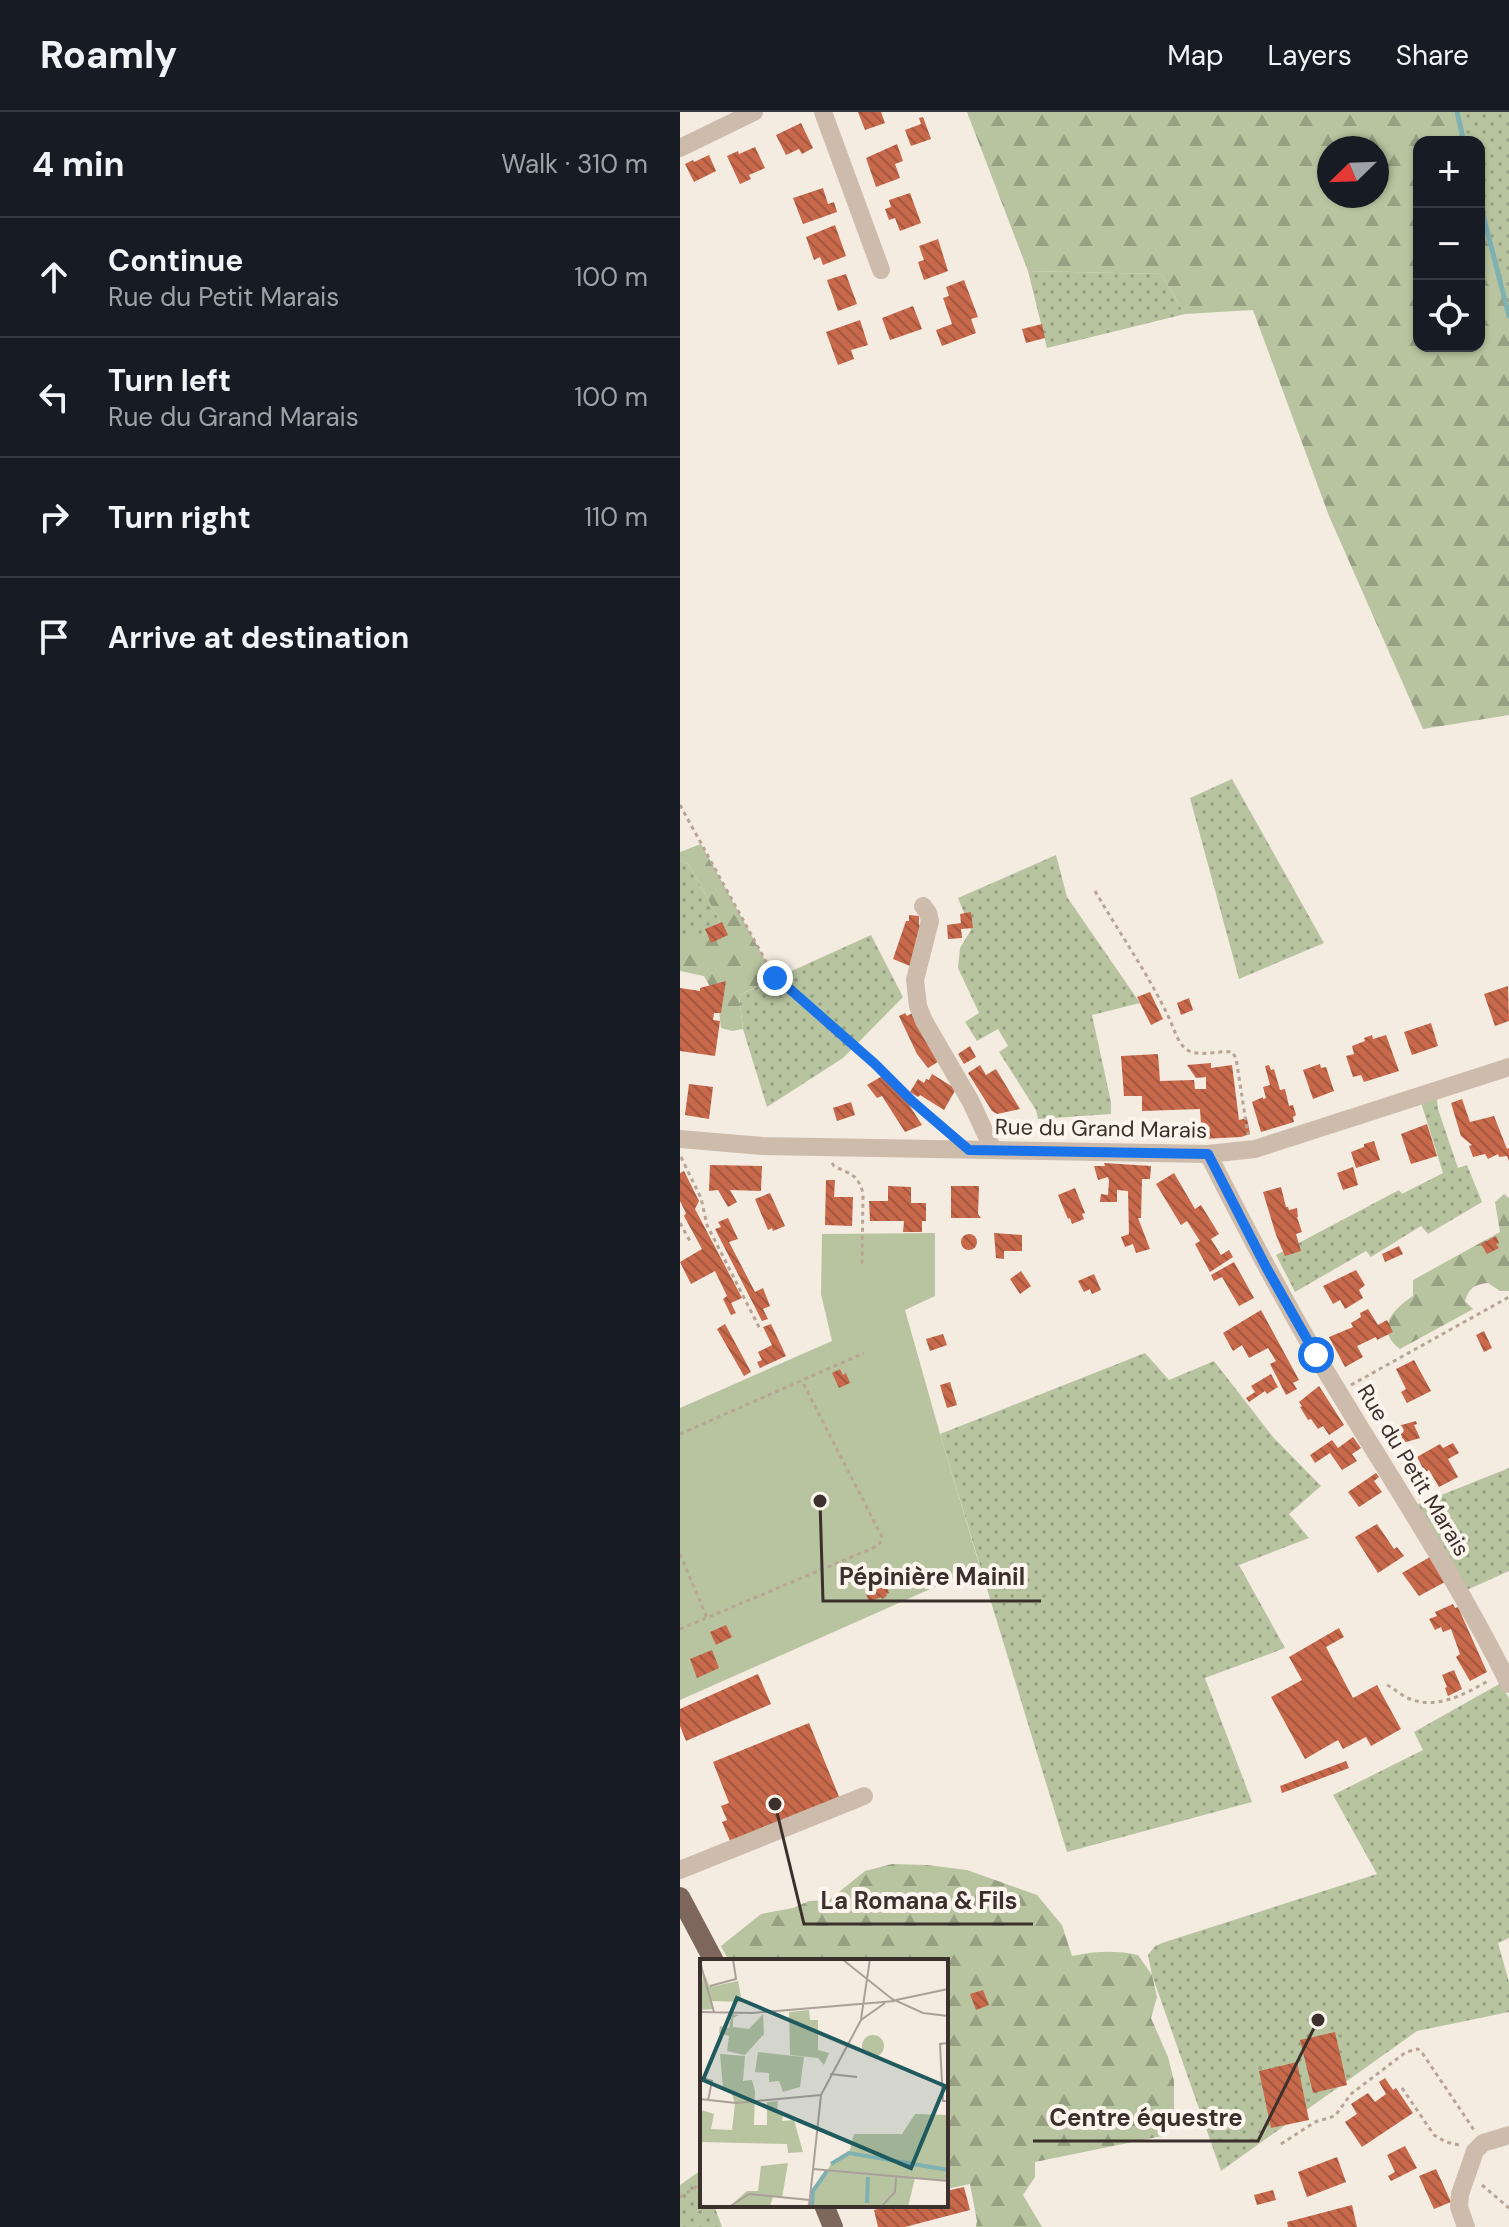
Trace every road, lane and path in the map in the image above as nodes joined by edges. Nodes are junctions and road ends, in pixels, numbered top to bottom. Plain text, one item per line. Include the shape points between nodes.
1 (754, 112) edge
2 (823, 112) edge
3 (680, 148) edge
4 (881, 270) dead end
5 (680, 805) edge
6 (1095, 891) dead end
7 (923, 906) dead end
8 (1509, 1067) edge
9 (1248, 1134) dead end
10 (680, 1139) edge
11 (828, 1147) junction
12 (969, 1150) junction
13 (993, 1150) junction
14 (1208, 1154) junction
15 (680, 1155) edge
16 (680, 1223) edge
17 (691, 1243) dead end
18 (862, 1267) dead end
19 (1509, 1297) edge
20 (761, 1331) dead end
21 (864, 1353) dead end
22 (802, 1381) junction
23 (1339, 1392) junction
24 (680, 1434) edge
25 (680, 1554) edge
26 (707, 1618) junction
27 (680, 1629) edge
28 (1506, 1678) edge
29 (1387, 1685) dead end
30 (864, 1796) dead end
31 (680, 1870) edge
32 (680, 1897) edge
33 (713, 1959) edge
34 (1402, 2088) dead end
35 (1509, 2135) edge
36 (1281, 2144) dead end
37 (1481, 2145) junction
38 (1467, 2172) junction
39 (700, 2184) edge
40 (680, 2197) edge
41 (825, 2207) edge
42 (1509, 2208) edge
43 (833, 2227) edge
44 (1466, 2227) edge

1 - 3 street
2 - 4 street
5 - 12 path via 775,978
6 - 9 path via 1184,1047 1197,1053 1232,1052 1236,1058
7 - 13 street via 930,921 915,980 918,1006
8 - 14 street, Rue du Grand Marais via 1255,1149
10 - 11 street, Rue du Grand Marais
11 - 12 street, Rue du Grand Marais
11 - 18 path via 834,1166 856,1177 863,1193
12 - 13 street, Rue du Grand Marais
13 - 14 street, Rue du Grand Marais
14 - 23 street, Rue du Petit Marais
15 - 20 path via 701,1198 707,1225
16 - 17 path
19 - 23 path
21 - 22 path
22 - 24 path
22 - 26 path via 882,1537 880,1543
23 - 28 street, Rue du Petit Marais via 1434,1546
25 - 26 path
26 - 27 path
28 - 29 path via 1437,1702 1409,1698
30 - 31 street
32 - 33 main road
34 - 37 path via 1439,2139
35 - 37 street
36 - 37 path via 1335,2116 1351,2094 1406,2052 1418,2049
37 - 38 street
38 - 42 path
38 - 44 street via 1459,2207
39 - 40 path
41 - 43 main road

